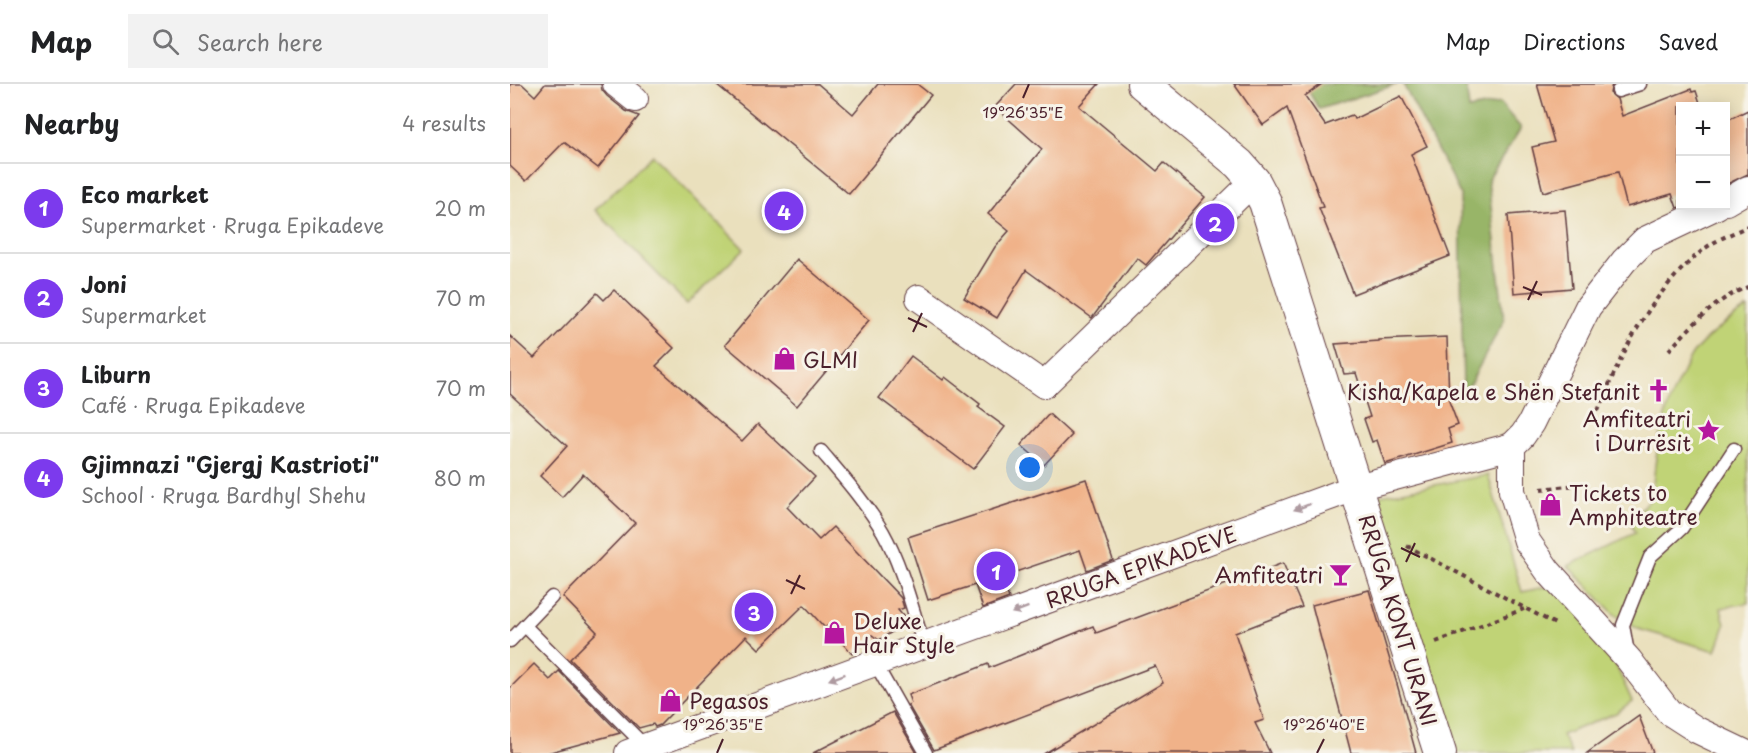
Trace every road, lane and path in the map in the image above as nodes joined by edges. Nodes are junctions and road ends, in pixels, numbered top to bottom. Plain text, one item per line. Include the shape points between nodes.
1 (1143, 84) edge
2 (1640, 84) edge
3 (1618, 91) dead end
4 (1254, 181) junction
5 (1748, 189) edge
6 (1730, 199) edge
7 (1709, 210) edge
8 (1748, 226) edge
9 (1748, 287) edge
10 (919, 298) dead end
11 (1669, 350) dead end
12 (1598, 411) dead end
13 (1512, 446) junction
14 (1734, 449) dead end
15 (821, 451) dead end
16 (1576, 485) dead end
17 (1357, 487) junction
18 (1534, 489) dead end
19 (1370, 526) junction
20 (552, 597) dead end
21 (1525, 609) junction
22 (525, 626) junction
23 (1567, 630) dead end
24 (510, 641) edge
25 (924, 645) junction
26 (1409, 652) junction
27 (1629, 660) junction
28 (875, 663) junction
29 (637, 750) edge
30 (926, 753) edge
31 (1440, 753) edge
32 (1745, 753) edge

1 - 4 street, RRUGA KONT URANI
2 - 3 lane
4 - 10 street via 1044,385
4 - 17 street, RRUGA KONT URANI via 1265,202
5 - 6 street
7 - 13 street via 1645,240 1624,261 1588,307 1531,423
8 - 12 path via 1704,248 1664,286 1615,368
9 - 11 path via 1703,315
13 - 17 street, RRUGA EPIKADEVE
13 - 27 street via 1512,491 1527,541 1548,571
14 - 27 lane via 1682,528 1650,556 1623,625
15 - 25 lane via 857,493 883,534
16 - 18 path
17 - 19 street, RRUGA KONT URANI
17 -> 25 street, RRUGA EPIKADEVE
19 - 21 path
19 - 26 street, RRUGA KONT URANI
20 - 22 lane
21 - 23 path
21 - 26 path
22 - 24 lane
22 - 29 lane
25 - 28 street, RRUGA EPIKADEVE
26 - 31 street, RRUGA KONT URANI
27 - 32 street via 1669,712
28 -> 29 street, RRUGA EPIKADEVE
28 - 30 lane

